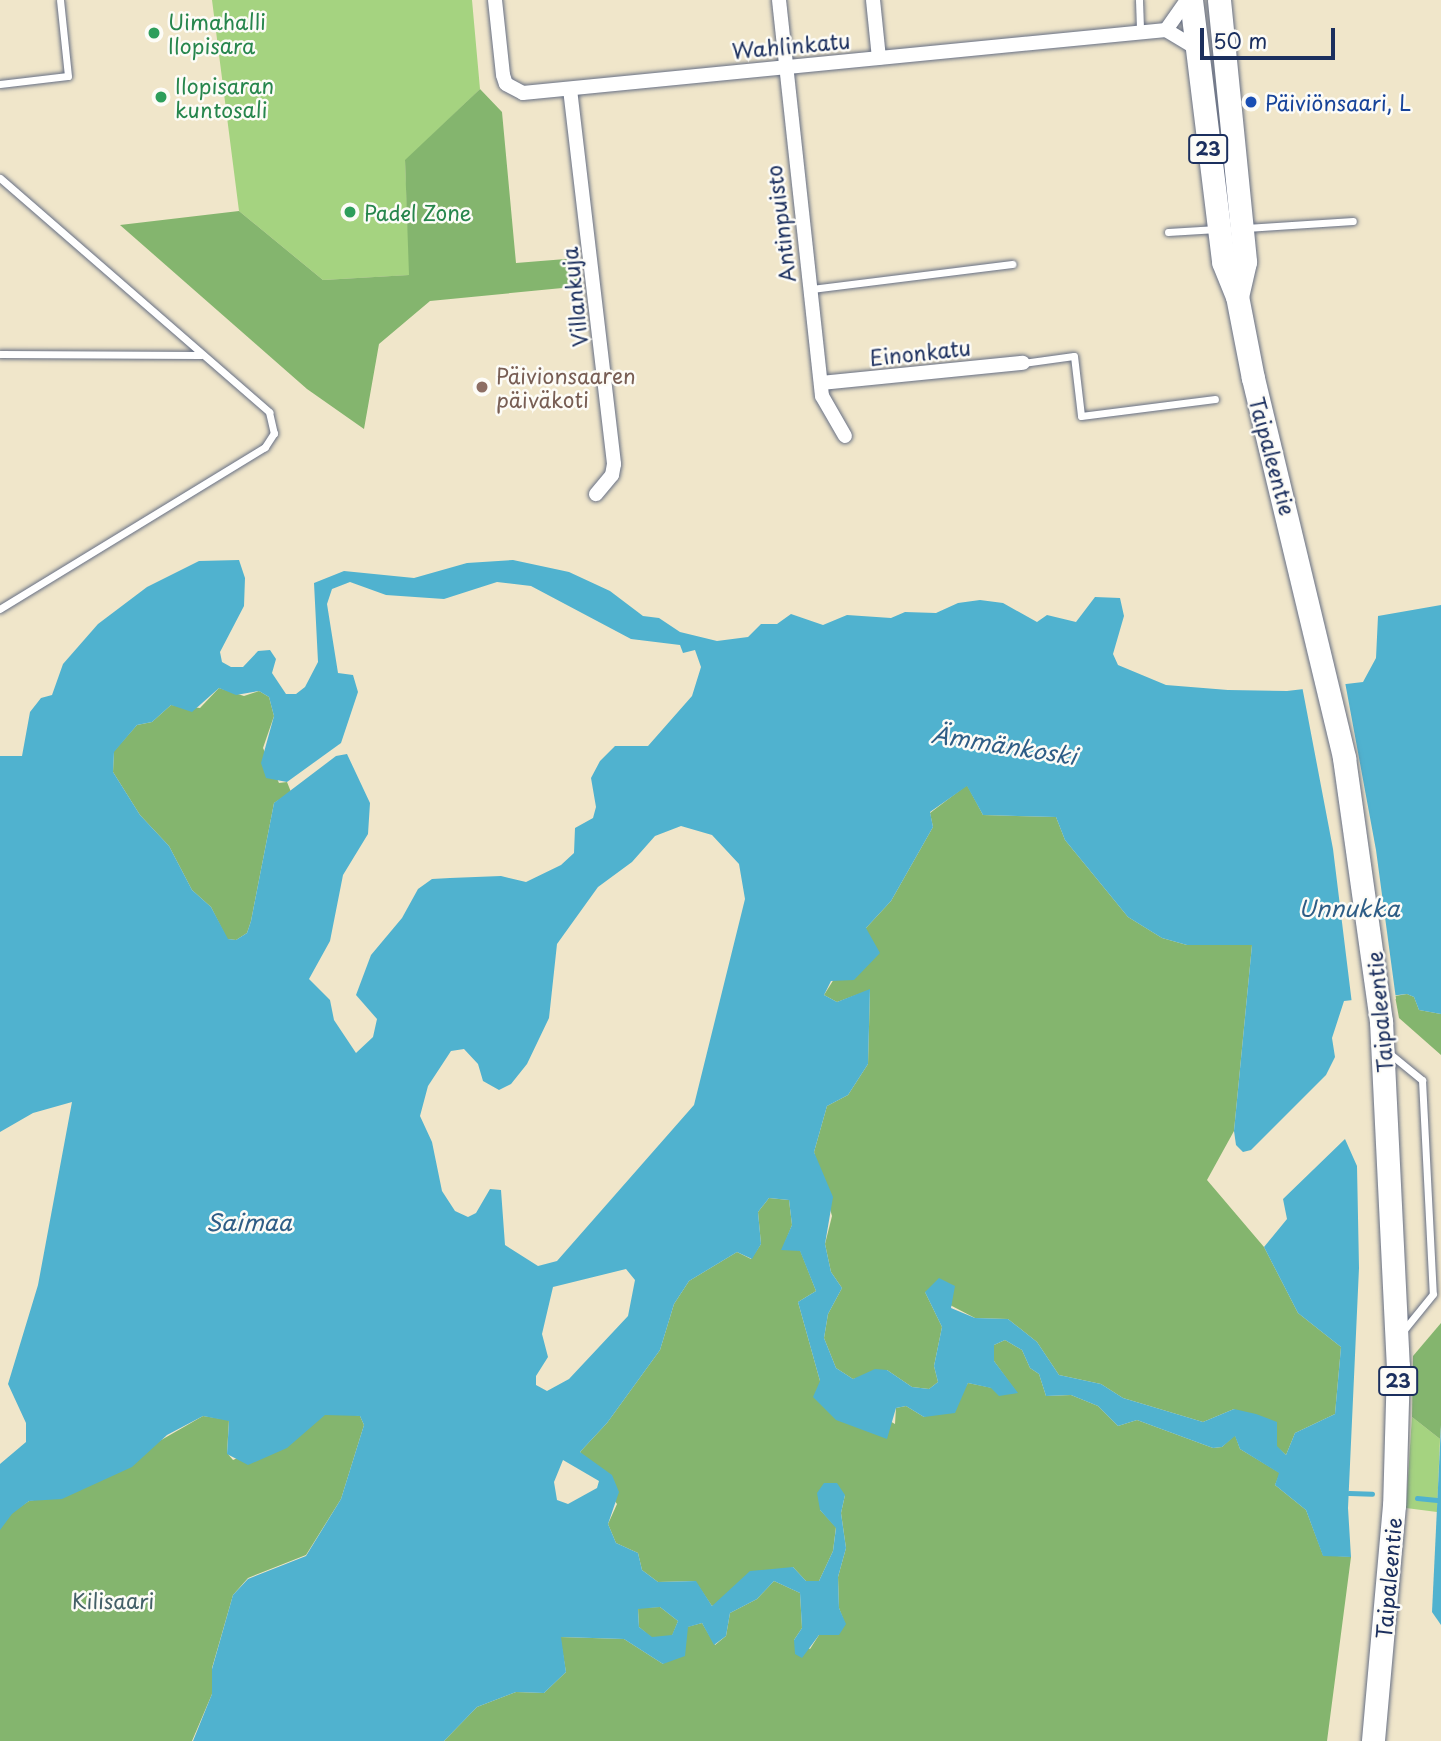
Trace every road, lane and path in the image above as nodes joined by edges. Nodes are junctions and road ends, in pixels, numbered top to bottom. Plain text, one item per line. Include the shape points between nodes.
1 (61, 0) edge
2 (495, 0) edge
3 (779, 0) edge
4 (873, 0) edge
5 (1139, 0) edge
6 (1189, 0) edge
7 (1219, 0) edge
8 (1166, 30) junction
9 (1140, 32) junction
10 (1196, 48) junction
11 (879, 58) junction
12 (785, 66) junction
13 (0, 84) edge
14 (570, 89) junction
15 (0, 178) edge
16 (1353, 221) dead end
17 (1242, 228) junction
18 (1218, 229) junction
19 (1168, 232) dead end
20 (1012, 264) dead end
21 (809, 289) junction
22 (1237, 296) junction
23 (0, 354) edge
24 (201, 355) junction
25 (1023, 363) joint
26 (821, 383) junction
27 (1215, 399) dead end
28 (845, 436) dead end
29 (596, 494) dead end
30 (0, 609) edge
31 (1383, 1048) junction
32 (1398, 1336) junction
33 (1373, 1741) edge

1 - 13 lane via 68,76
2 - 14 street, Wahlinkatu via 506,84 523,93
3 - 12 street, Antinpuisto
4 - 11 street
5 - 9 lane
6 - 8 street
6 - 10 highway, Taipaleentie / 23
7 - 17 highway, Taipaleentie / 23
8 - 9 street, Wahlinkatu
8 - 10 street
9 - 11 street, Wahlinkatu
10 - 18 highway, Taipaleentie / 23
11 - 12 street, Wahlinkatu
12 - 14 street, Wahlinkatu
12 - 21 street, Antinpuisto
14 - 29 street, Villankuja via 614,464 612,475
15 - 24 lane
16 - 17 lane
17 - 18 lane
17 - 22 highway, Taipaleentie / 23 via 1245,262
18 - 19 lane
18 - 22 highway, Taipaleentie / 23 via 1223,262
20 - 21 lane
21 - 26 street, Antinpuisto
22 - 31 highway, Taipaleentie / 23 via 1252,378 1327,675 1366,893
23 - 24 lane
24 - 30 lane via 272,415 270,442
25 - 26 street, Einonkatu
25 - 27 lane via 1074,356 1080,415
26 - 28 street, Antinpuisto via 827,409
31 - 32 highway, Taipaleentie / 23
31 - 32 lane via 1422,1080 1433,1294
32 - 33 highway, Taipaleentie / 23 via 1394,1505

